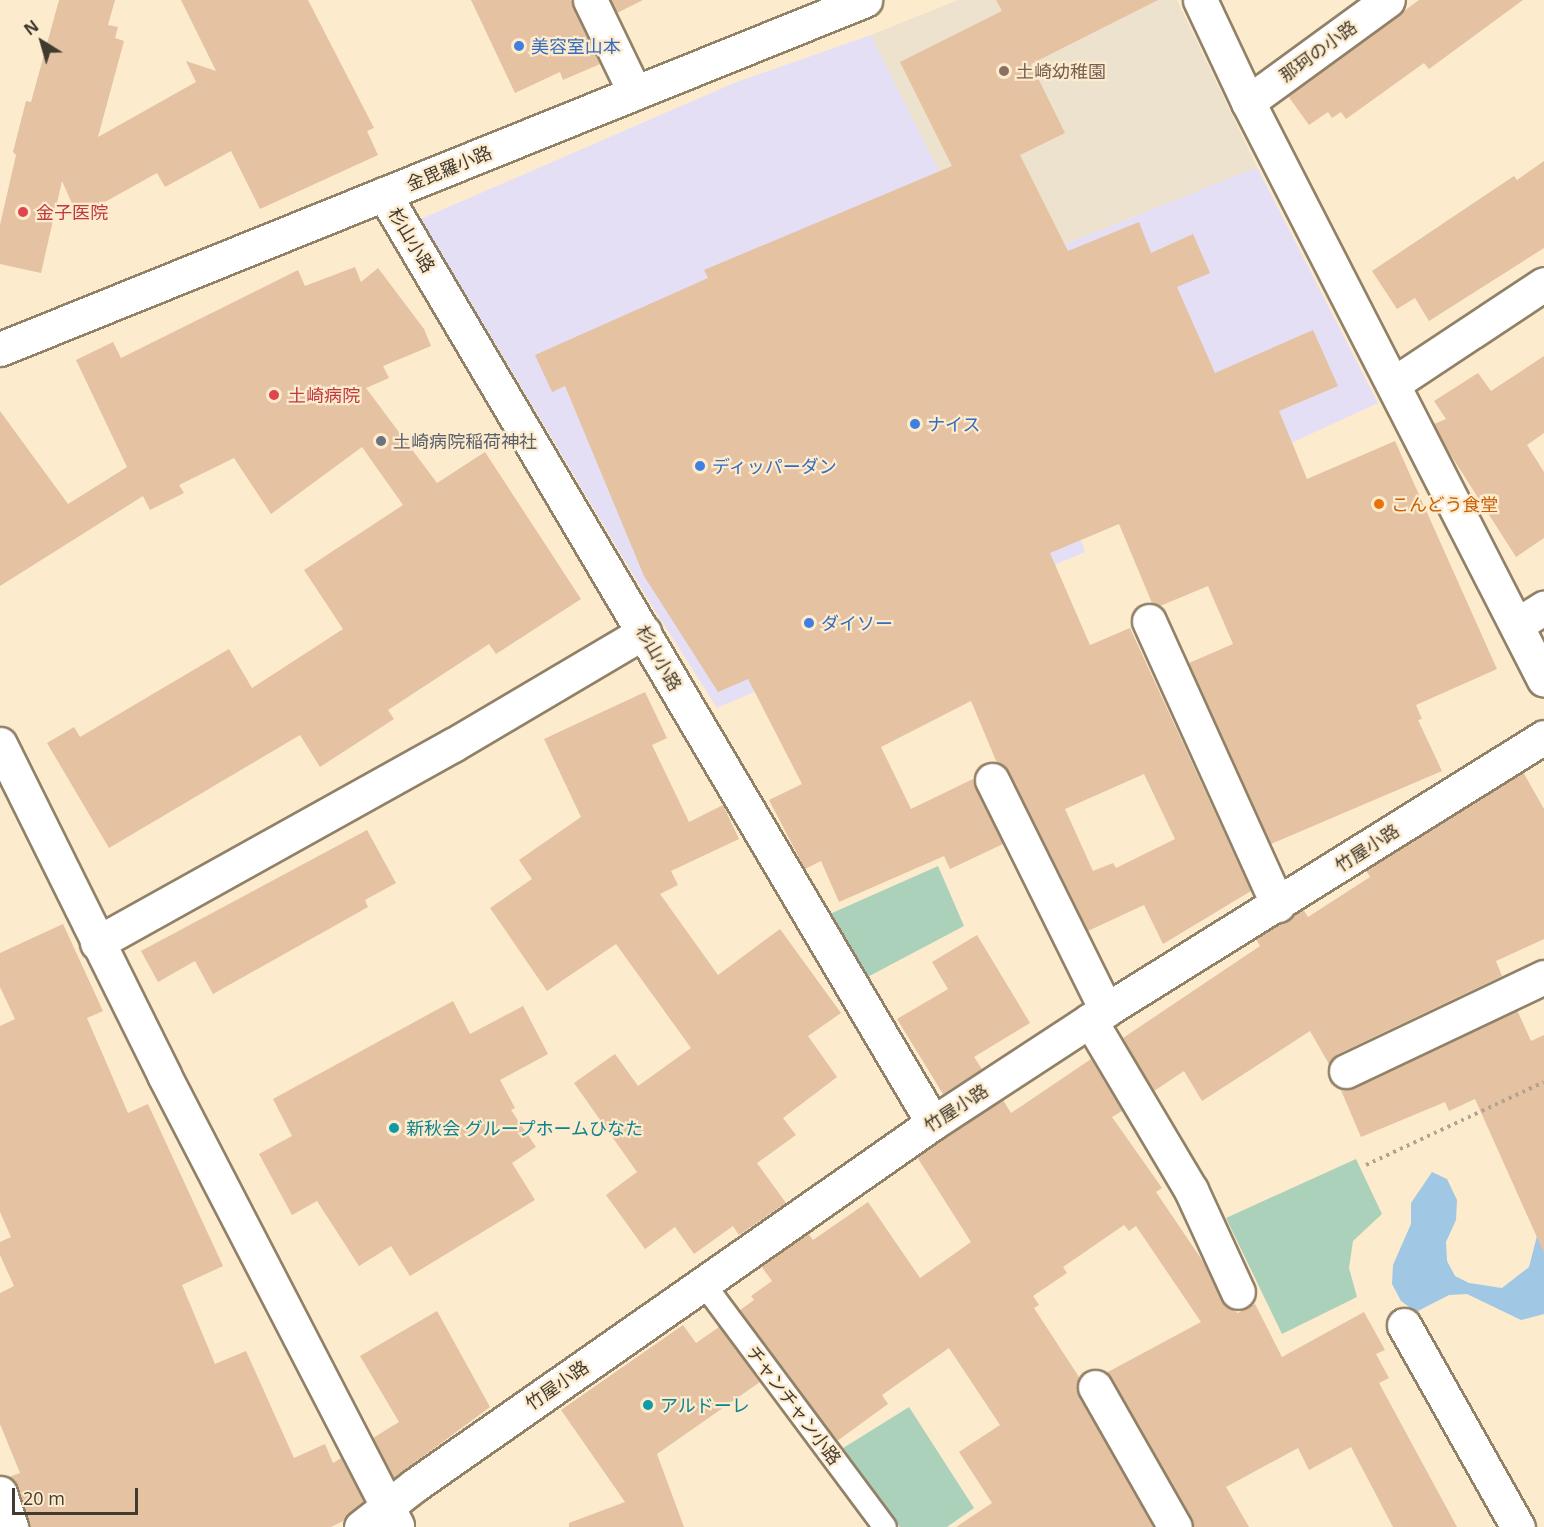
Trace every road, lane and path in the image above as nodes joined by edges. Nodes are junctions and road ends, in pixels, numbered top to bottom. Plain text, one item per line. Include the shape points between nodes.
1 (590, 0) edge
2 (865, 0) edge
3 (1200, 0) edge
4 (1388, 0) edge
5 (635, 93) junction
6 (1248, 102) junction
7 (384, 194) junction
8 (1544, 284) edge
9 (0, 349) edge
10 (1393, 384) junction
11 (1531, 616) edge
12 (1149, 621) dead end
13 (644, 632) junction
14 (1544, 680) edge
15 (1544, 737) edge
16 (0, 744) edge
17 (992, 780) dead end
18 (1278, 906) junction
19 (97, 943) junction
20 (1544, 977) edge
21 (1098, 1015) junction
22 (1346, 1071) dead end
23 (1544, 1082) edge
24 (933, 1123) junction
25 (1366, 1165) dead end
26 (703, 1283) junction
27 (1238, 1292) dead end
28 (1404, 1325) dead end
29 (1095, 1387) dead end
30 (0, 1493) edge
31 (393, 1517) edge
32 (12, 1527) edge
33 (361, 1527) edge
34 (885, 1527) edge
35 (1175, 1527) edge
36 (1518, 1527) edge

1 - 5 street
2 - 5 street, 金毘羅小路
3 - 6 street
4 - 6 street, 那珂の小路
5 - 7 street, 金毘羅小路
6 - 10 street
7 - 9 street, 金毘羅小路
7 - 13 street, 杉山小路
8 - 10 street
10 - 11 street
11 - 14 street
12 - 18 street
13 - 19 street via 453,745
13 - 24 street, 杉山小路
15 - 18 street, 竹屋小路
16 - 19 street
17 - 21 street
18 - 21 street, 竹屋小路
19 - 31 street
20 - 22 street
21 - 24 street, 竹屋小路
21 - 27 street via 1191,1190
23 - 25 path
24 - 26 street, 竹屋小路
26 - 31 street, 竹屋小路 via 415,1485
26 - 34 lane, チャンチャン小路
28 - 36 street
29 - 35 street
30 - 32 street
31 - 33 street, 竹屋小路

